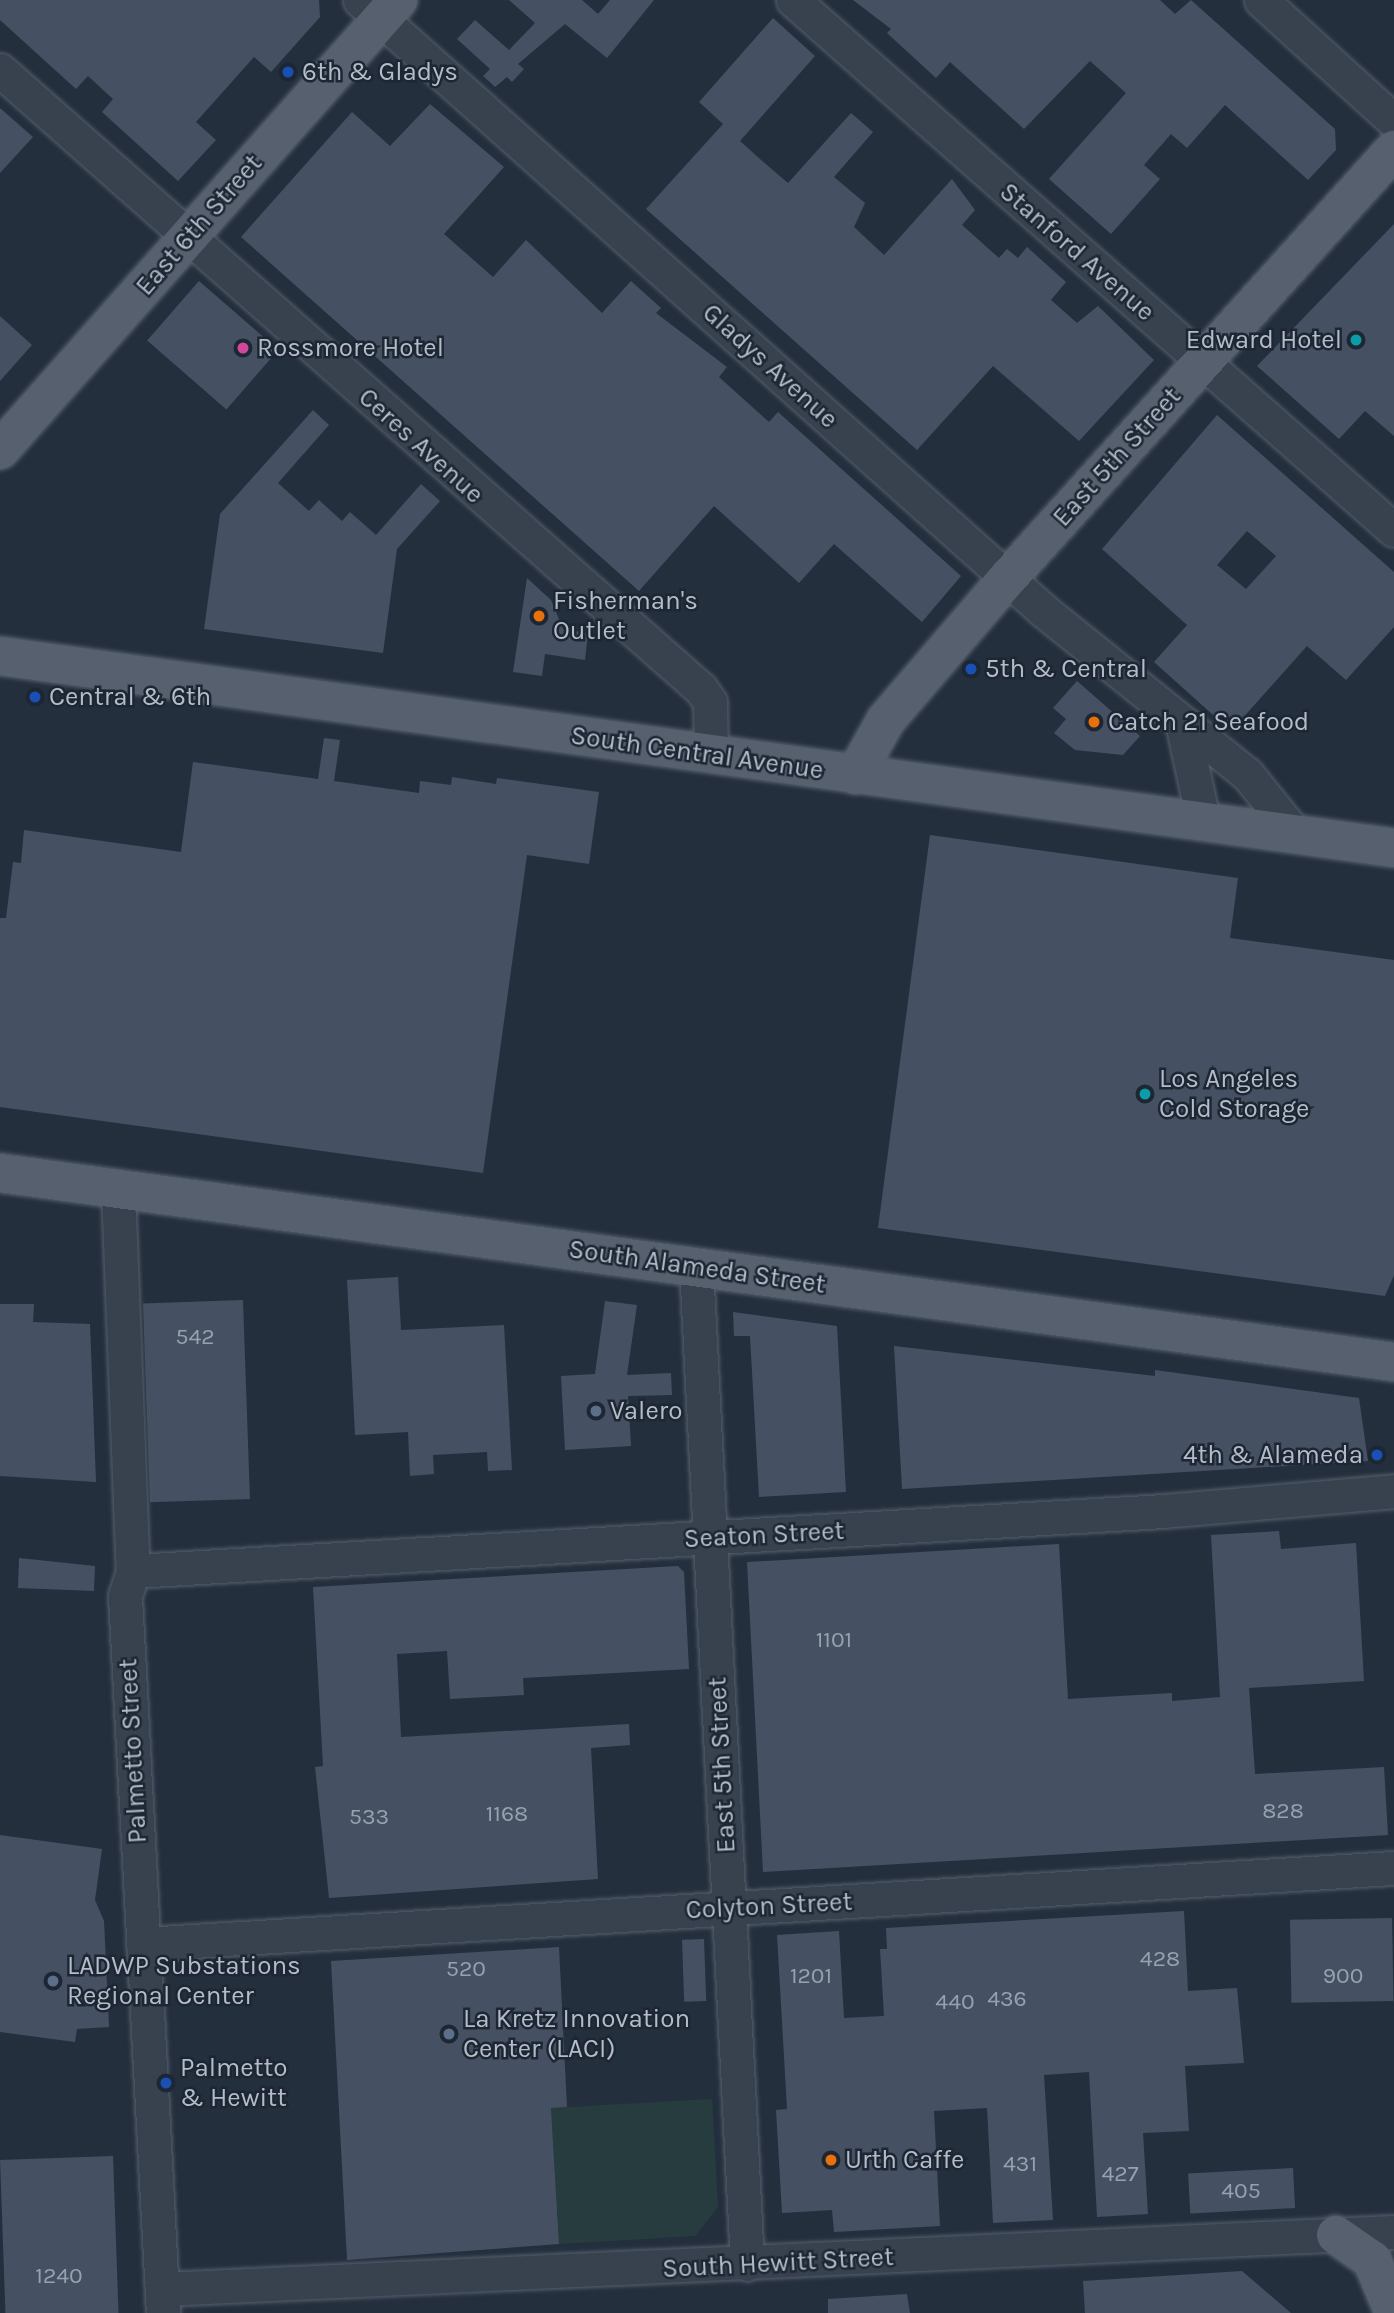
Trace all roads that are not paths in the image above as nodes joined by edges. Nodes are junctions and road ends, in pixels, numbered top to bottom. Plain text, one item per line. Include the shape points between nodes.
1 (793, 0) edge
2 (1261, 0) edge
3 (379, 6) edge
4 (0, 70) edge
5 (1394, 121) edge
6 (1394, 150) edge
7 (188, 238) junction
8 (1202, 362) junction
9 (0, 450) edge
10 (1394, 530) edge
11 (1007, 579) junction
12 (0, 656) edge
13 (1183, 727) junction
14 (711, 754) junction
15 (855, 775) junction
16 (1204, 824) junction
17 (1297, 836) junction
18 (1394, 848) edge
19 (0, 1173) edge
20 (118, 1189) junction
21 (696, 1266) junction
22 (1394, 1362) edge
23 (1394, 1491) edge
24 (710, 1538) junction
25 (133, 1571) junction
26 (1394, 1868) edge
27 (729, 1908) junction
28 (143, 1944) junction
29 (1394, 2232) edge
30 (1336, 2235) junction
31 (747, 2264) junction
32 (163, 2301) edge
33 (1394, 2313) edge

1 - 8 street, Stanford Avenue
2 - 5 street
3 - 7 main road, East 6th Street
3 - 11 street, Gladys Avenue
4 - 7 street, Ceres Avenue
6 - 8 main road, East 5th Street
7 - 9 main road, East 6th Street
7 - 14 street, Ceres Avenue via 701,690 710,702
8 - 10 street, Stanford Avenue
8 - 11 main road, East 5th Street
11 - 13 street, Gladys Avenue
11 - 15 main road, East 5th Street via 886,720
12 - 14 main road, South Central Avenue
13 - 16 street
13 - 17 street, Gladys Avenue via 1247,774
14 - 15 main road, South Central Avenue
15 - 16 main road, South Central Avenue
16 - 17 main road, South Central Avenue
17 - 18 main road, South Central Avenue
19 - 20 main road, South Alameda Street
20 - 21 main road, South Alameda Street
20 - 25 street, Palmetto Street
21 - 22 main road, South Alameda Street
21 - 24 street, East 5th Street
23 - 24 street, Seaton Street
24 - 25 street, Seaton Street
24 - 27 street, East 5th Street
25 - 28 street, Palmetto Street via 125,1596
26 - 27 street, Colyton Street
27 - 28 street, Colyton Street
27 - 31 street, East 5th Street
28 - 32 street, Palmetto Street
29 - 30 street, South Hewitt Street
30 - 31 street, South Hewitt Street
30 - 33 main road via 1372,2260
31 - 32 street, South Hewitt Street

